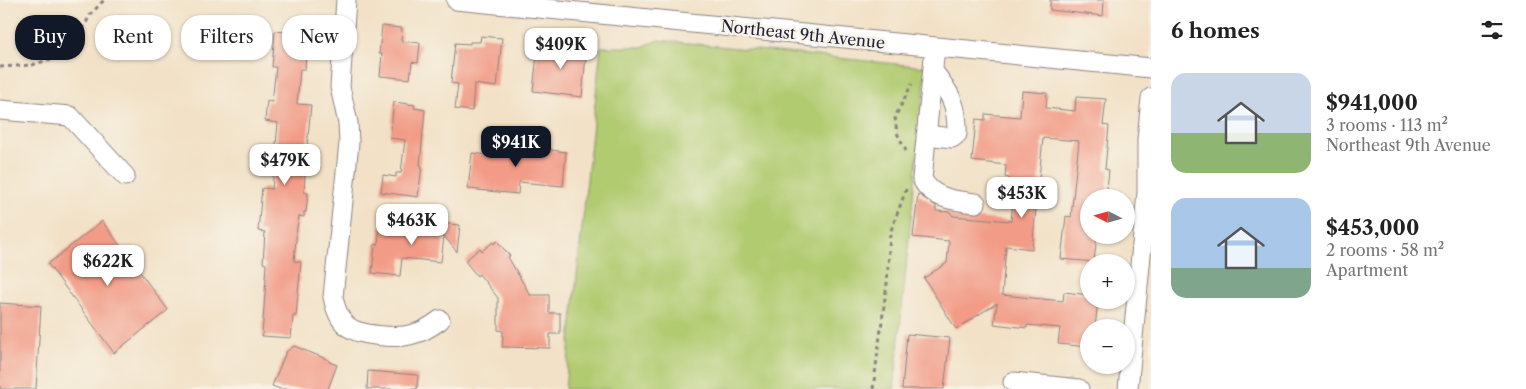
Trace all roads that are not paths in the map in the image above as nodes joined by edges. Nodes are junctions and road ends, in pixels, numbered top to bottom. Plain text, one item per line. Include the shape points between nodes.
1 (346, 0) edge
2 (456, 0) edge
3 (557, 5) edge
4 (935, 47) junction
5 (1151, 68) edge
6 (933, 71) junction
7 (1151, 98) edge
8 (0, 110) edge
9 (926, 135) junction
10 (125, 176) dead end
11 (976, 203) dead end
12 (440, 320) dead end
13 (1012, 382) dead end
14 (1079, 389) edge
15 (1128, 389) edge

1 - 12 street via 340,87 349,143 333,297 336,309 346,326 370,334 402,337
2 - 3 street, Northeast 9th Avenue
3 - 4 street, Northeast 9th Avenue
4 - 5 street, Northeast 9th Avenue
4 - 6 street
6 - 9 street
6 - 9 street via 949,91 955,106 957,134 952,138
7 - 15 street via 1146,193
8 - 10 street via 70,116
9 - 11 street via 922,172 926,186 944,197
13 - 14 street

